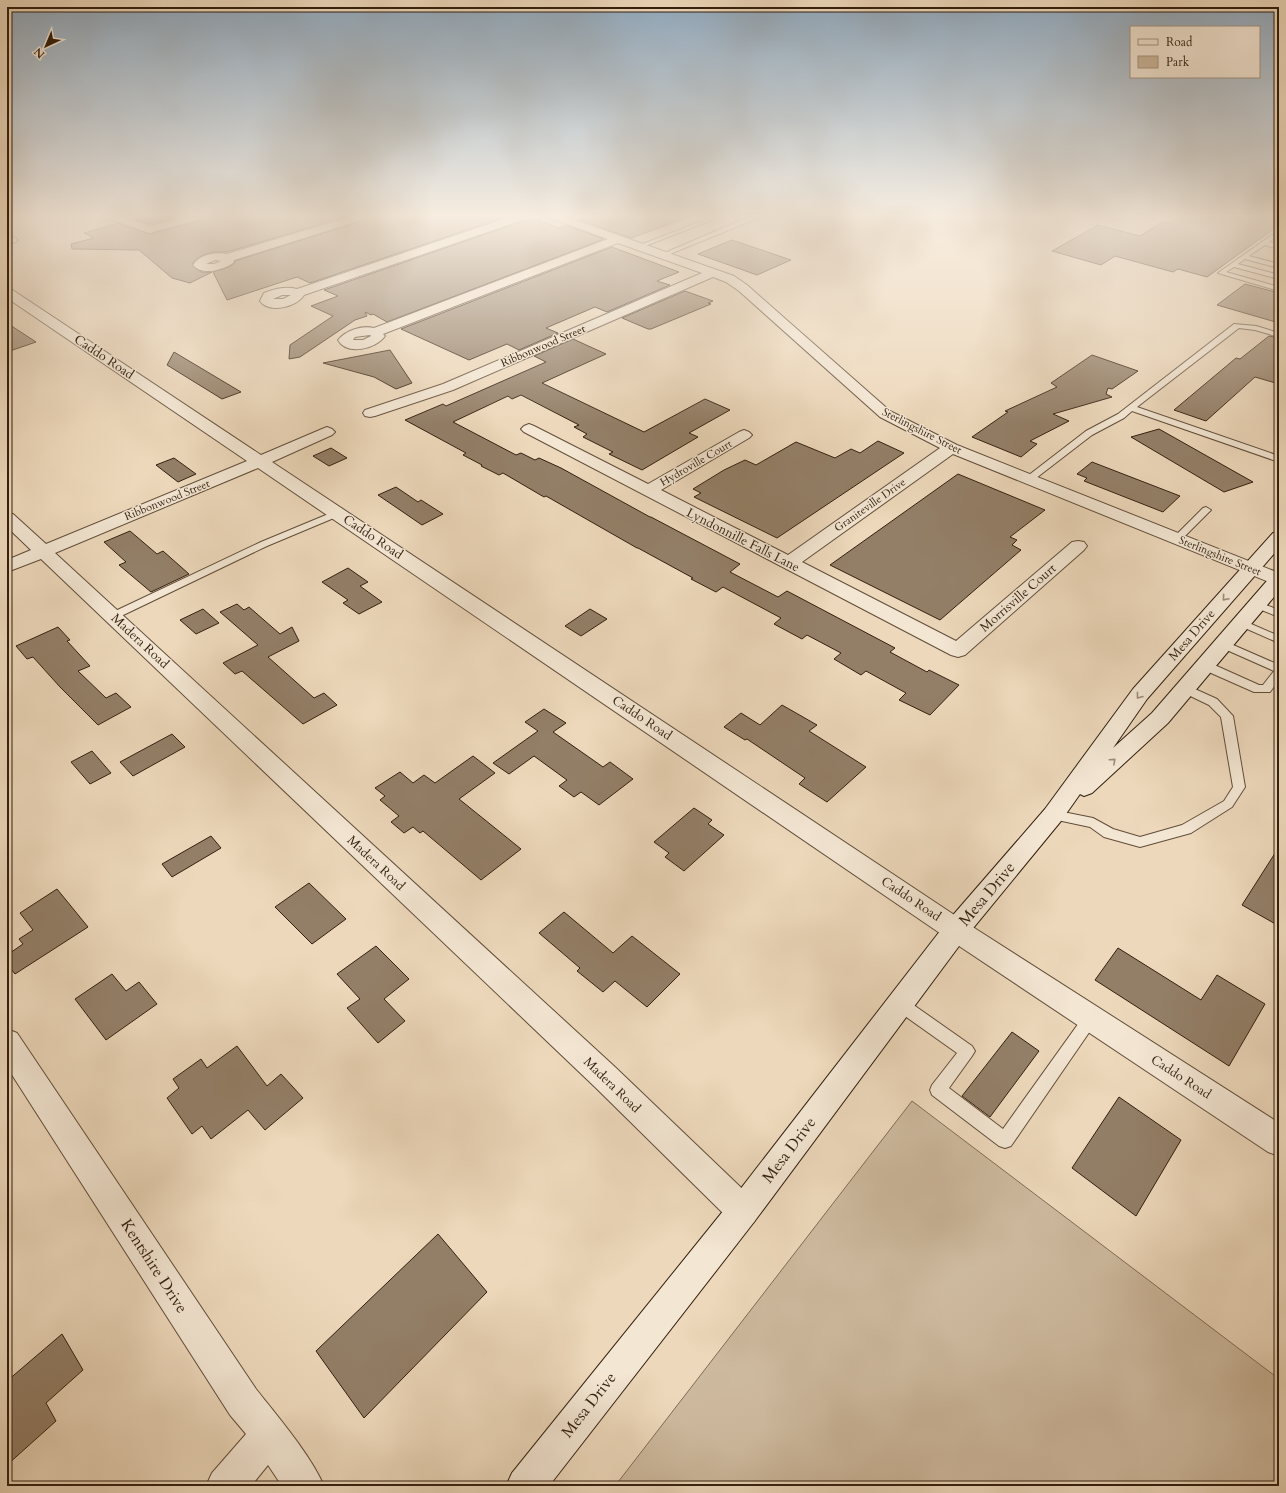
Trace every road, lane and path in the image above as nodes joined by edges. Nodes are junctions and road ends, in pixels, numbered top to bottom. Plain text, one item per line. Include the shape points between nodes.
1 (322, 285) edge
2 (500, 285) edge
3 (686, 285) edge
4 (737, 285) edge
5 (1263, 285) edge
6 (1279, 289) edge
7 (7, 292) edge
8 (297, 293) dead end
9 (375, 332) dead end
10 (1279, 334) edge
11 (1131, 408) junction
12 (370, 413) dead end
13 (529, 429) dead end
14 (327, 432) dead end
15 (744, 435) dead end
16 (951, 448) junction
17 (1279, 459) edge
18 (261, 461) junction
19 (1028, 480) junction
20 (648, 491) junction
21 (1206, 510) dead end
22 (338, 513) junction
23 (7, 518) edge
24 (1279, 537) edge
25 (1177, 539) junction
26 (1078, 546) dead end
27 (43, 551) junction
28 (789, 563) junction
29 (7, 567) edge
30 (1250, 569) junction
31 (1279, 580) edge
32 (1258, 605) junction
33 (1279, 614) edge
34 (113, 616) junction
35 (1242, 623) junction
36 (1279, 640) edge
37 (1224, 644) junction
38 (958, 650) joint
39 (1206, 666) junction
40 (1279, 670) edge
41 (1186, 689) junction
42 (1053, 815) junction
43 (956, 930) junction
44 (900, 1004) junction
45 (1091, 1018) junction
46 (7, 1042) edge
47 (1279, 1142) edge
48 (743, 1211) junction
49 (269, 1435) junction
50 (225, 1486) edge
51 (305, 1486) edge
52 (525, 1486) edge

1 - 8 street
2 - 9 street
3 - 12 street, Ribbonwood Street via 448,387
4 - 16 street, Sterlingshire Street via 885,414
5 - 6 lane
7 - 18 street, Caddo Road
10 - 11 lane via 1237,326
11 - 17 lane
11 - 19 lane via 1089,433
13 - 20 street, Lyndonnille Falls Lane
14 - 18 street, Ribbonwood Street
15 - 20 street, Hydroville Court
16 - 19 street, Sterlingshire Street
16 - 28 street, Graniteville Drive
18 - 22 street, Caddo Road
18 - 27 street, Ribbonwood Street
19 - 25 street, Sterlingshire Street
20 - 28 street, Lyndonnille Falls Lane
21 - 25 lane
22 - 34 lane via 264,544
22 - 43 street, Caddo Road
23 - 27 street, Madera Road
24 - 30 street, Mesa Drive
25 - 30 street, Sterlingshire Street
26 - 38 street, Morrisville Court
27 - 29 street, Ribbonwood Street
27 - 34 street, Madera Road
28 - 38 street, Lyndonnille Falls Lane
30 - 31 street, Sterlingshire Street
30 -> 42 street, Mesa Drive via 1140,694
31 - 32 street, Mesa Drive
32 - 33 lane
32 - 35 street, Mesa Drive
34 - 48 street, Madera Road via 605,1077
35 - 36 lane
35 - 37 street, Mesa Drive
37 - 39 street, Mesa Drive
37 - 40 lane
39 - 40 lane via 1258,689 1266,689
39 - 41 street, Mesa Drive
42 -> 41 street, Mesa Drive via 1160,718
41 - 42 lane via 1213,702 1227,716 1239,787 1228,804 1186,829 1140,842 1109,833 1093,823
42 - 43 street, Mesa Drive
43 - 44 street, Mesa Drive
43 - 45 street, Caddo Road
44 - 45 lane via 967,1051 938,1090 1005,1140
44 - 48 street, Mesa Drive
45 - 47 street, Caddo Road
46 - 49 street, Kentshire Drive via 243,1402
48 - 52 street, Mesa Drive
49 - 50 street
49 - 51 street, Kentshire Drive

